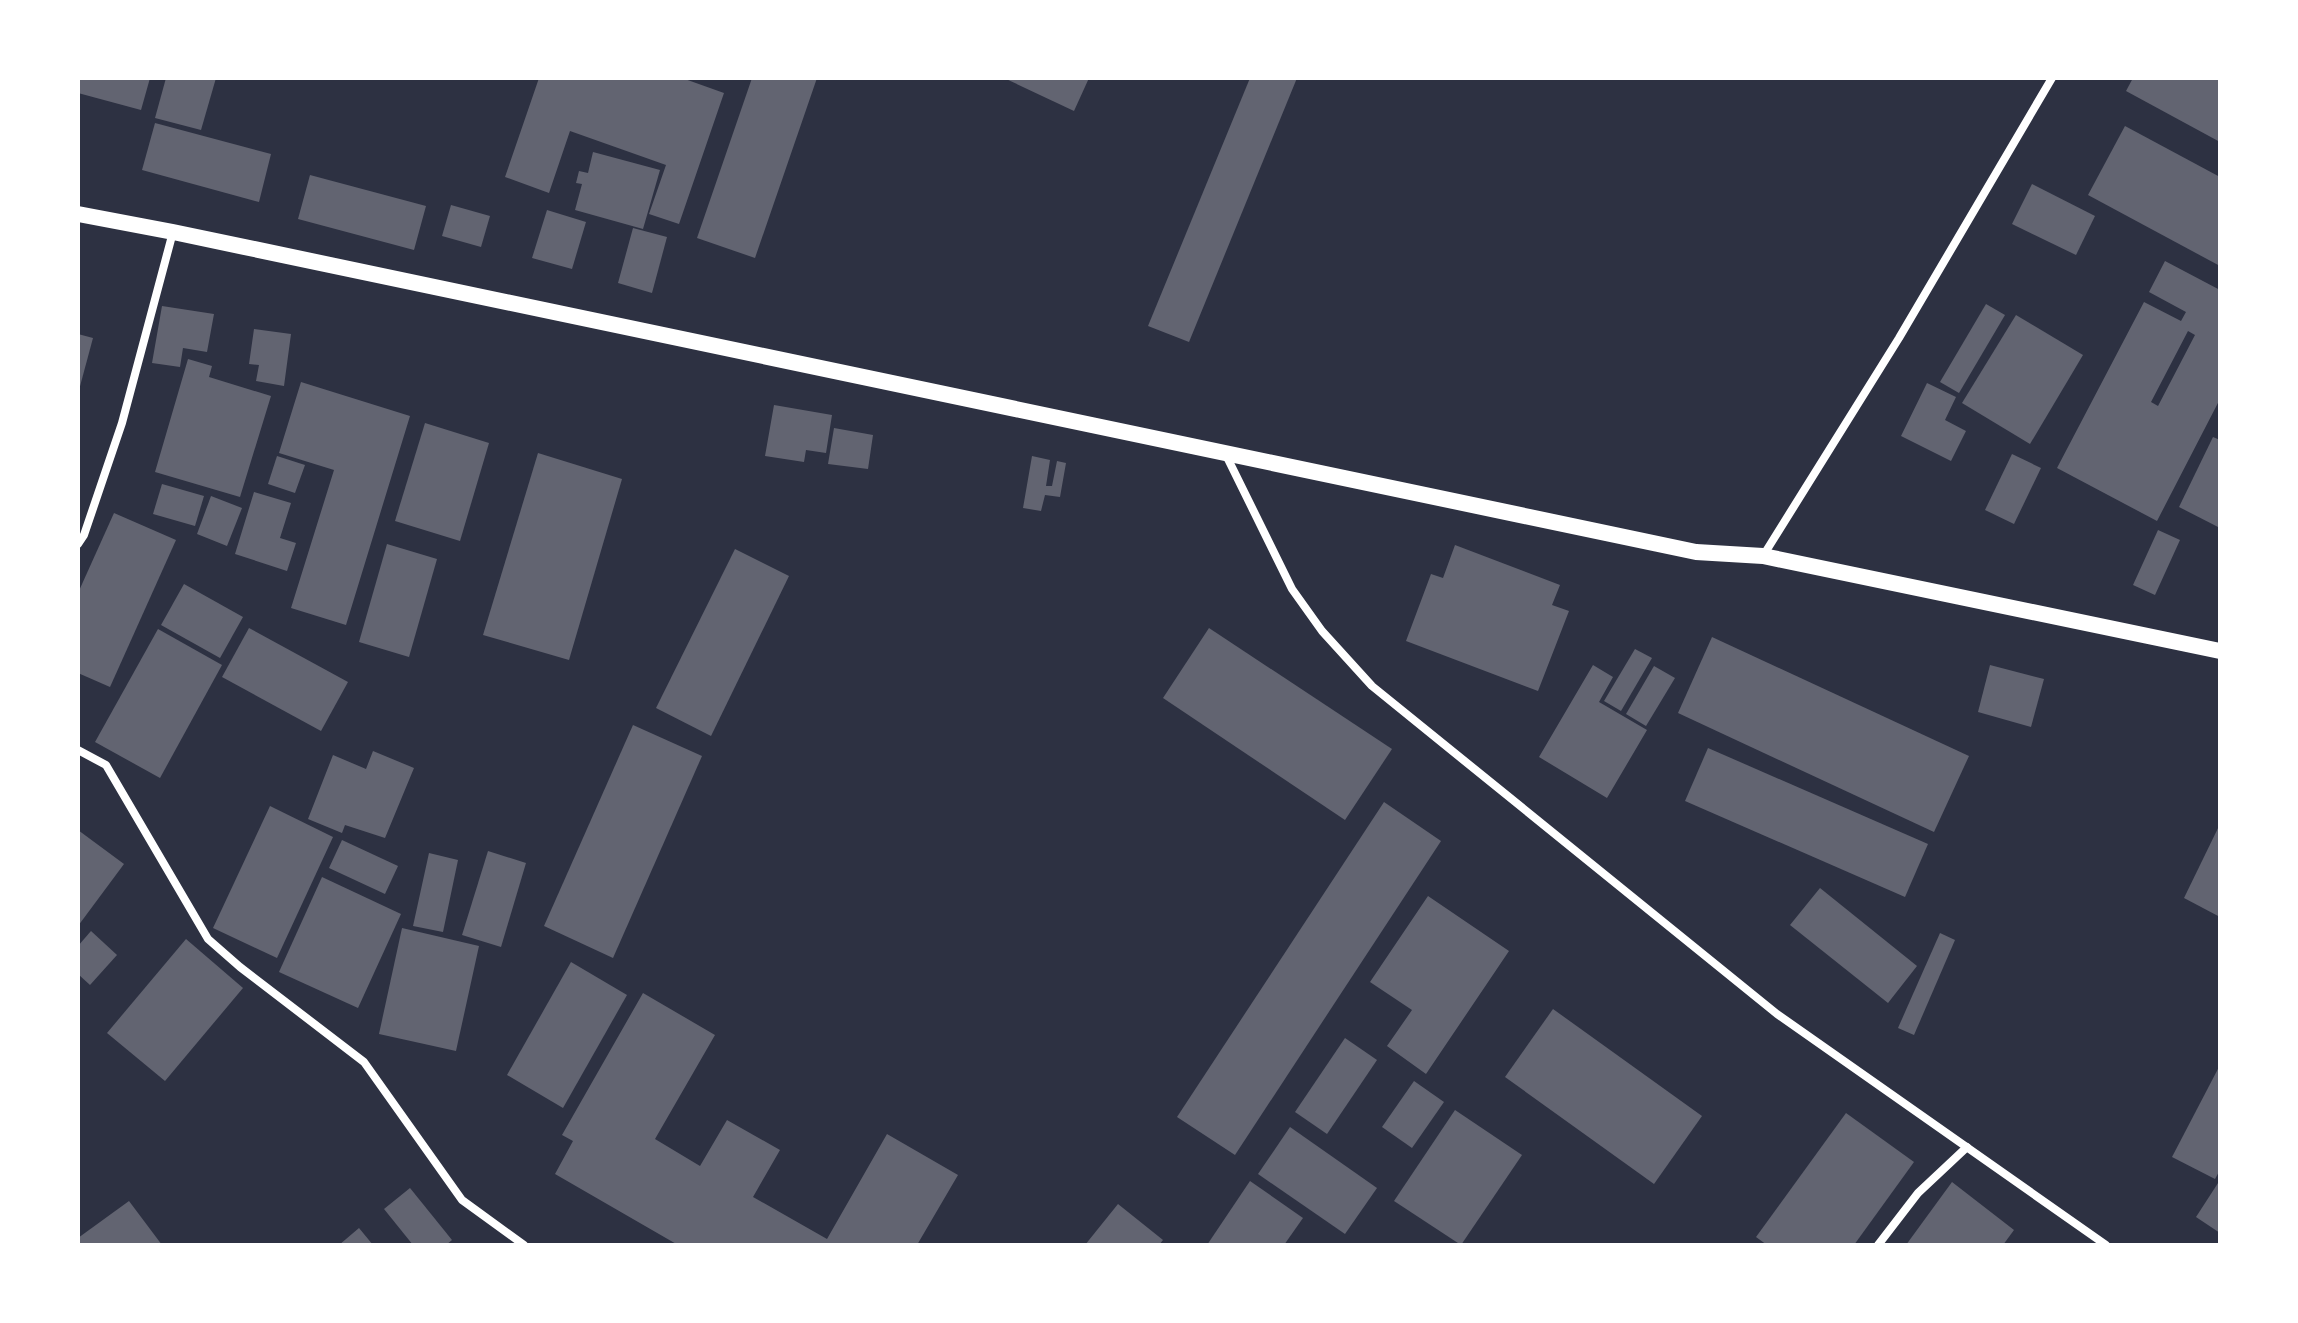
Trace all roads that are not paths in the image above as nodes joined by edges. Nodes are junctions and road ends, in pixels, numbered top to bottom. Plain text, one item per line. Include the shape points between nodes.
1 (2052, 78) edge
2 (78, 214) edge
3 (173, 232) junction
4 (1225, 452) junction
5 (78, 544) edge
6 (1763, 556) junction
7 (2220, 651) edge
8 (78, 750) edge
9 (1967, 1147) junction
10 (524, 1245) edge
11 (1878, 1245) edge
12 (2106, 1245) edge

1 - 6 street
2 - 3 main road
3 - 4 main road
3 - 5 street via 122,423
4 - 6 main road via 1696,552
4 - 9 street via 1292,589 1372,686 1777,1014
6 - 7 main road
8 - 10 street via 106,765 208,939 364,1062 462,1200
9 - 11 street via 1918,1193
9 - 12 street

